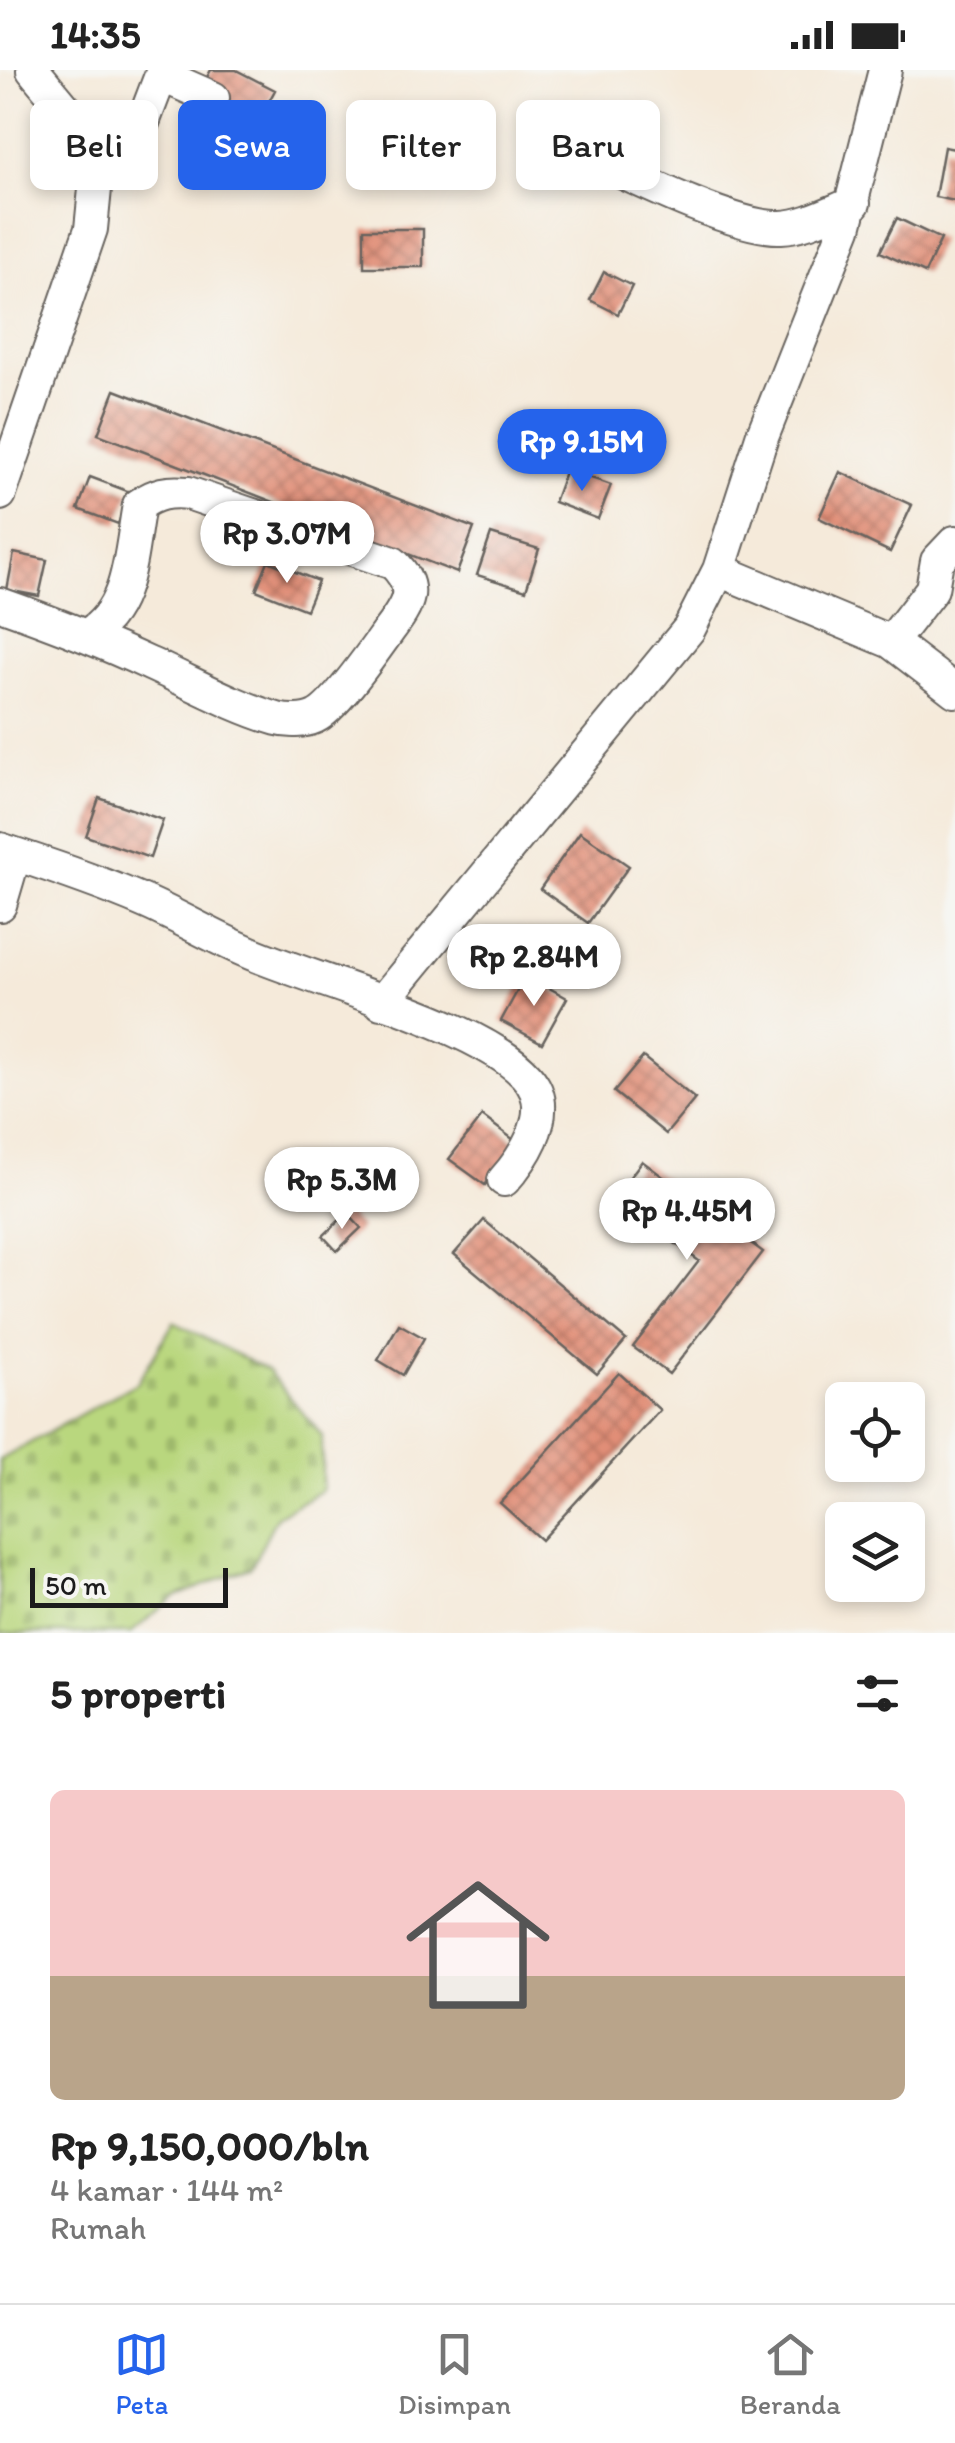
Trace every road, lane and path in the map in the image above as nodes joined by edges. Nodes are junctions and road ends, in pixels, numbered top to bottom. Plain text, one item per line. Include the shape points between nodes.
1 (33, 70) edge
2 (886, 70) edge
3 (162, 73) edge
4 (213, 98) dead end
5 (59, 100) edge
6 (152, 100) edge
7 (660, 188) edge
8 (95, 190) edge
9 (854, 203) junction
10 (0, 494) edge
11 (955, 542) edge
12 (719, 570) junction
13 (0, 604) edge
14 (87, 635) junction
15 (891, 642) junction
16 (955, 691) edge
17 (8, 851) edge
18 (0, 904) edge
19 (381, 1003) junction
20 (504, 1180) dead end

1 - 5 street
2 - 9 street
3 - 4 street
3 - 6 street
7 - 9 street via 710,210 780,228
8 - 10 street via 91,230
9 - 12 street via 762,437
11 - 15 street via 937,561 932,589
12 - 15 street
12 - 19 street via 690,629
13 - 14 street
14 - 14 street via 250,709 298,720 316,717 344,688 402,612 408,587 393,564 170,492 139,506 115,611
15 - 16 street
17 - 18 street
17 - 19 street
19 - 20 street via 450,1027 522,1069 537,1092 538,1111 522,1160

